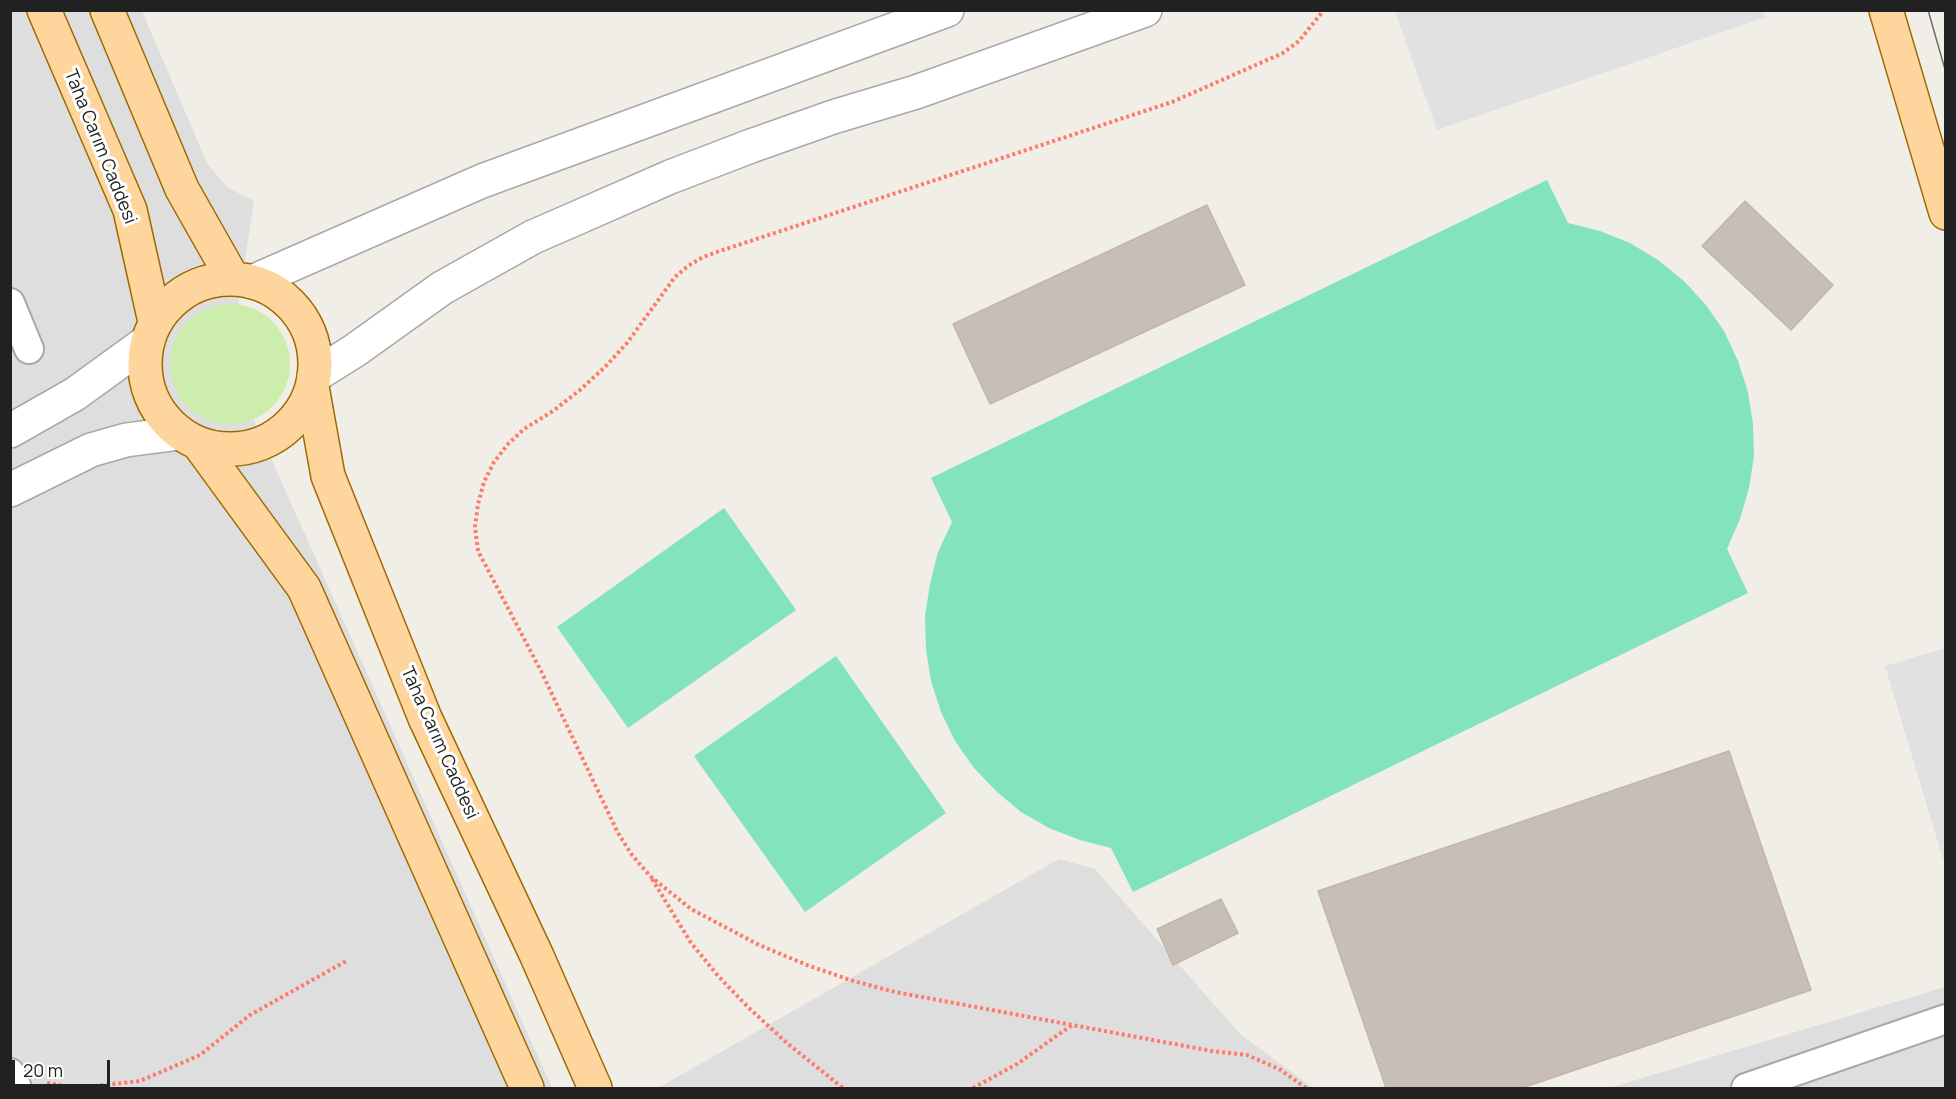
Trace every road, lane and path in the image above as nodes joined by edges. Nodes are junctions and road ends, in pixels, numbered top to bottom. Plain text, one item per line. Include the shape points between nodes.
1 (44, 10) edge
2 (107, 10) edge
3 (948, 10) edge
4 (1145, 10) edge
5 (1324, 10) edge
6 (1886, 10) edge
7 (1946, 213) edge
8 (243, 281) junction
9 (10, 303) edge
10 (152, 332) junction
11 (29, 349) dead end
12 (313, 381) junction
13 (10, 431) edge
14 (189, 438) junction
15 (10, 490) edge
16 (650, 876) junction
17 (348, 960) dead end
18 (1946, 1019) edge
19 (1073, 1025) junction
20 (13, 1080) edge
21 (527, 1089) edge
22 (595, 1089) edge
23 (843, 1089) edge
24 (973, 1089) edge
25 (1306, 1089) edge
26 (1746, 1089) edge

1 - 10 main road, Taha Carım Caddesi via 130,210
2 - 8 main road via 182,189
3 - 8 street via 482,181
4 - 12 street via 751,146 589,212 533,237 442,288
5 - 16 path via 1299,41 1283,53 1172,102 703,257 675,277 605,367 508,444 484,482 475,527 477,551 541,671 618,833
6 - 7 main road
8 - 10 main road via 222,279 183,292 167,306
8 - 12 main road via 262,285 296,309 314,346
9 - 11 street
10 - 13 street via 75,394
10 - 14 main road via 145,361 153,401 165,418
12 - 14 main road via 306,403 292,422 268,440 238,449 218,448
12 - 22 main road, Taha Carım Caddesi via 328,476 416,696
14 - 15 street via 126,440 91,450
14 - 21 main road via 304,588
16 - 19 path via 691,909 807,965 895,992
16 - 23 path via 691,943 719,977 788,1044
17 - 20 path via 250,1015 200,1055 140,1081 76,1088
18 - 26 street
19 - 24 path
19 - 25 path via 1247,1055 1279,1069

